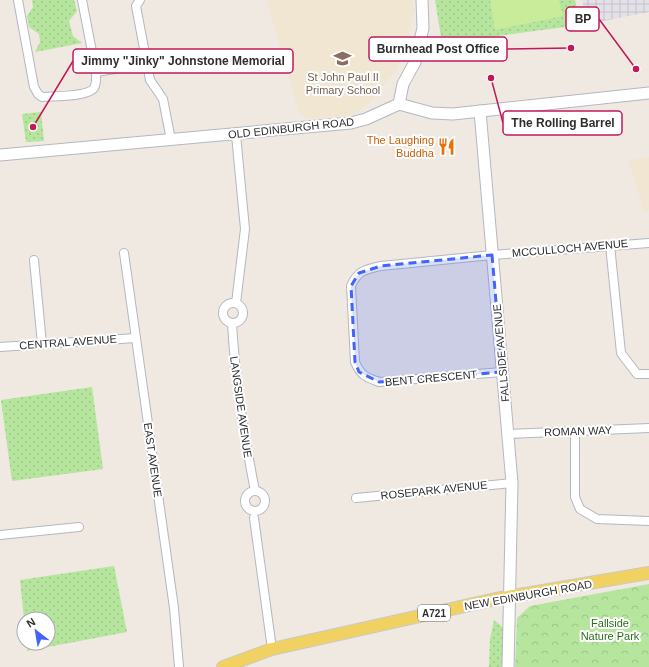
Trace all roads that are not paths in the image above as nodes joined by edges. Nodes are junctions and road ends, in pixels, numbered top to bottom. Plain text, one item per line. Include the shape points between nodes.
1 (18, 0) edge
2 (82, 0) edge
3 (140, 0) edge
4 (422, 0) edge
5 (146, 64) junction
6 (96, 72) junction
7 (649, 93) edge
8 (399, 104) junction
9 (480, 110) junction
10 (236, 135) junction
11 (171, 140) junction
12 (0, 155) edge
13 (649, 243) edge
14 (610, 245) junction
15 (124, 253) dead end
16 (492, 255) junction
17 (34, 260) dead end
18 (236, 303) junction
19 (232, 323) junction
20 (136, 338) junction
21 (42, 344) junction
22 (0, 347) edge
23 (502, 372) junction
24 (649, 374) edge
25 (649, 428) edge
26 (575, 431) junction
27 (508, 434) junction
28 (512, 483) junction
29 (255, 491) dead end
30 (356, 498) dead end
31 (254, 518) dead end
32 (649, 521) edge
33 (79, 527) dead end
34 (0, 535) edge
35 (649, 573) edge
36 (510, 596) junction
37 (272, 649) junction
38 (179, 667) edge
39 (223, 667) edge
40 (508, 667) edge

1 - 6 street via 34,87 38,94 42,97 88,94 94,88
2 - 6 street
3 - 5 street via 136,6
4 - 8 main road via 423,28 415,62 403,84
5 - 6 street
5 - 11 street via 150,80 163,99
7 - 9 main road
8 - 9 main road via 432,113 453,114
8 - 10 main road, OLD EDINBURGH ROAD via 351,123
9 - 16 main road, FALLSIDE AVENUE
10 - 11 main road, OLD EDINBURGH ROAD
10 - 18 street via 246,229
11 - 12 main road, OLD EDINBURGH ROAD
13 - 14 street, MCCULLOCH AVENUE
14 - 16 street, MCCULLOCH AVENUE
14 - 24 street via 621,353 637,374
15 - 20 street, EAST AVENUE
16 - 23 main road, FALLSIDE AVENUE
16 - 23 street, BENT CRESCENT via 381,266 359,273 351,286 356,362 359,372 379,382
17 - 21 street
18 - 19 street via 243,313 237,322
18 - 19 street via 225,306 223,311 227,321
19 - 29 street, LANGSIDE AVENUE via 233,352
20 - 21 street, CENTRAL AVENUE
20 - 38 street, EAST AVENUE via 174,608
21 - 22 street, CENTRAL AVENUE
23 - 27 main road, FALLSIDE AVENUE
25 - 26 street, ROMAN WAY
26 - 27 street, ROMAN WAY
26 - 32 street via 574,497 580,509 597,519
27 - 28 main road, FALLSIDE AVENUE
28 - 30 street, ROSEPARK AVENUE
28 - 36 main road, FALLSIDE AVENUE
31 - 37 street
33 - 34 street
35 - 36 main road, NEW EDINBURGH ROAD / A721
36 - 37 main road, NEW EDINBURGH ROAD / A721
36 - 40 main road, FALLSIDE AVENUE
37 - 39 main road, NEW EDINBURGH ROAD / A721

